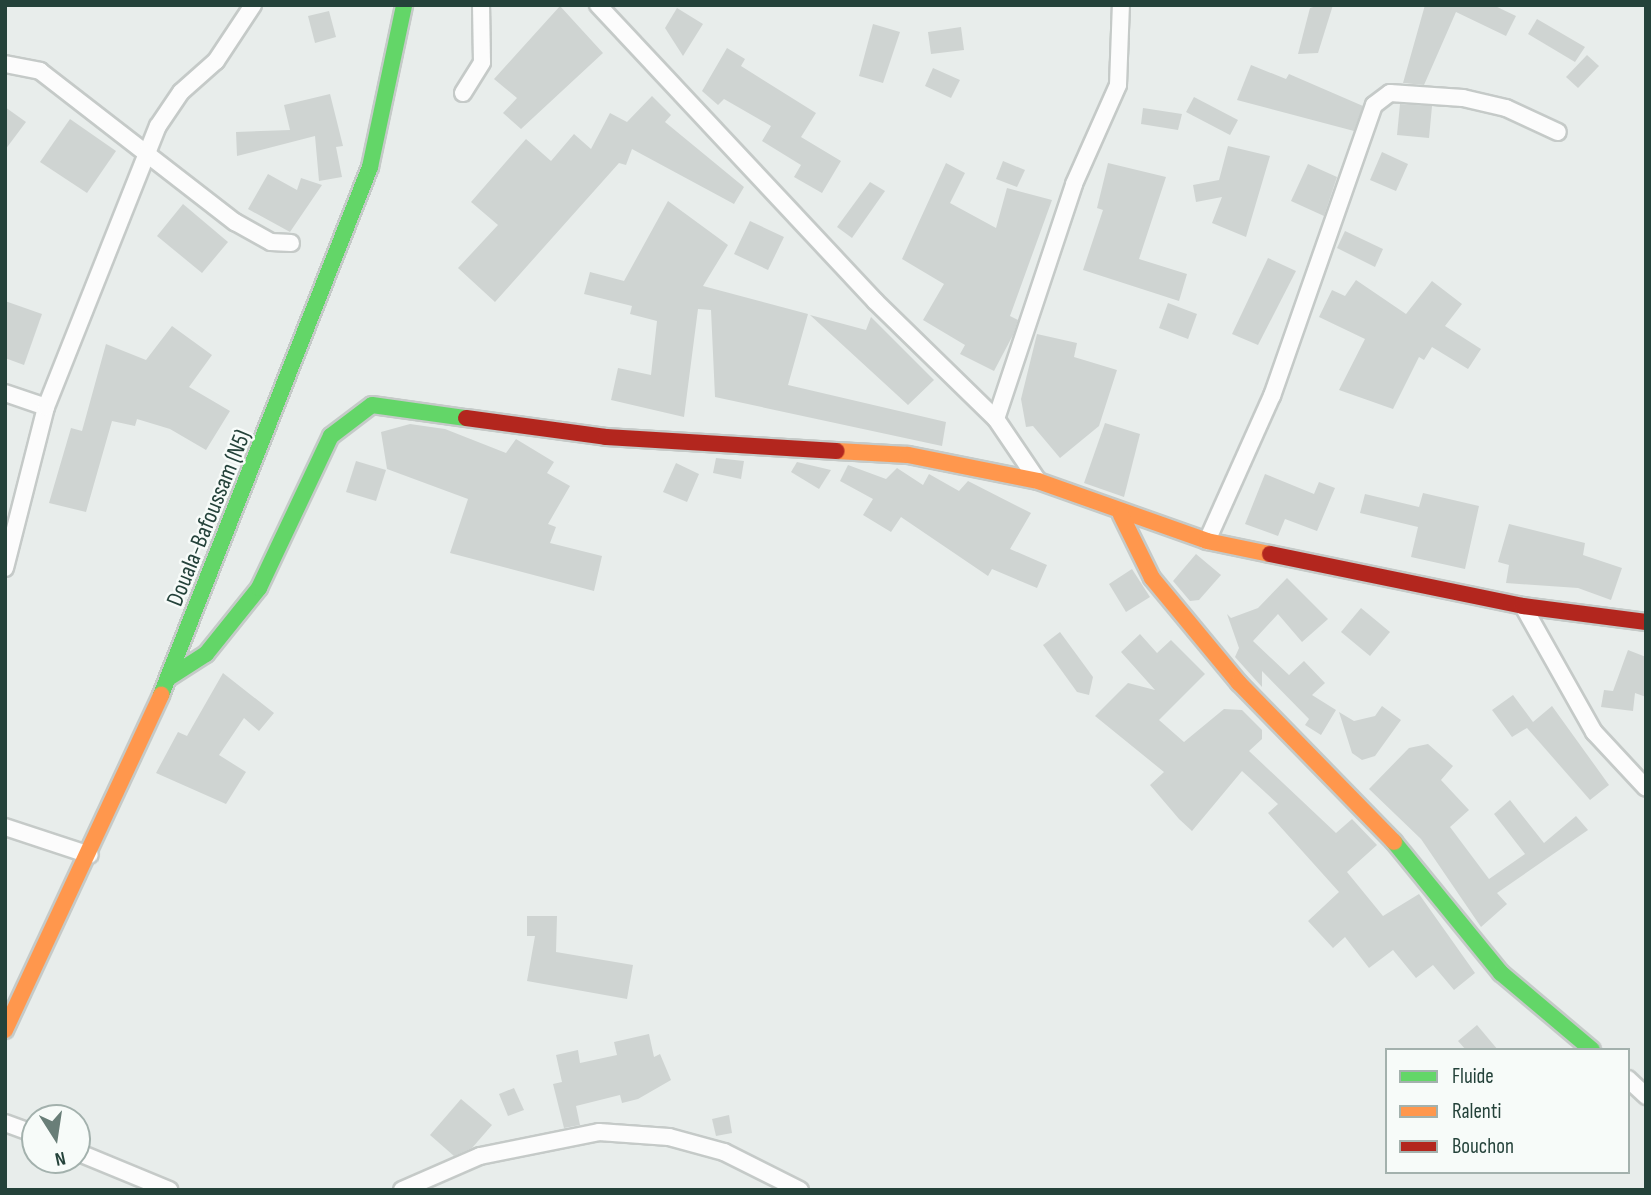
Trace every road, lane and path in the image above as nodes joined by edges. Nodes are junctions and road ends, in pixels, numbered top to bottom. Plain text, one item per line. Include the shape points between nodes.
1 (253, 5) edge
2 (404, 5) edge
3 (481, 5) edge
4 (598, 5) edge
5 (1121, 5) edge
6 (5, 64) edge
7 (463, 93) dead end
8 (1558, 132) dead end
9 (147, 153) junction
10 (291, 243) dead end
11 (5, 393) edge
12 (46, 407) junction
13 (996, 419) junction
14 (1038, 481) junction
15 (1121, 515) junction
16 (1207, 541) junction
17 (5, 568) edge
18 (1523, 606) junction
19 (1646, 622) edge
20 (170, 677) junction
21 (1646, 788) edge
22 (5, 827) edge
23 (90, 855) junction
24 (5, 1030) edge
25 (1590, 1048) edge
26 (1630, 1081) edge
27 (1646, 1096) edge
28 (91, 1158) edge
29 (435, 1182) edge
30 (169, 1190) edge
31 (402, 1190) edge
32 (800, 1190) edge

1 - 9 street via 216,61 181,92
2 - 20 main road, Douala-Bafoussam (N5) via 370,167
3 - 7 street via 482,62
4 - 13 street via 875,301
5 - 13 street via 1118,85 1074,184
6 - 9 street via 40,71
8 - 16 street via 1506,108 1463,98 1390,93 1374,105 1272,396
9 - 10 street via 235,222 271,242
9 - 12 street
11 - 12 street
12 - 17 street
13 - 14 street
14 - 15 main road
14 - 20 main road via 908,455 606,437 372,405 331,436 259,588 206,654
15 - 16 main road
15 - 25 main road via 1152,578 1239,684 1390,837 1501,973
16 - 18 main road
18 - 19 main road
18 - 21 street via 1594,732
20 - 23 main road, Douala-Bafoussam (N5)
22 - 23 street
23 - 24 main road, Douala-Bafoussam (N5)
26 - 27 street
28 - 30 street
29 - 31 street
29 - 32 street via 530,1143 599,1132 669,1137 724,1152

